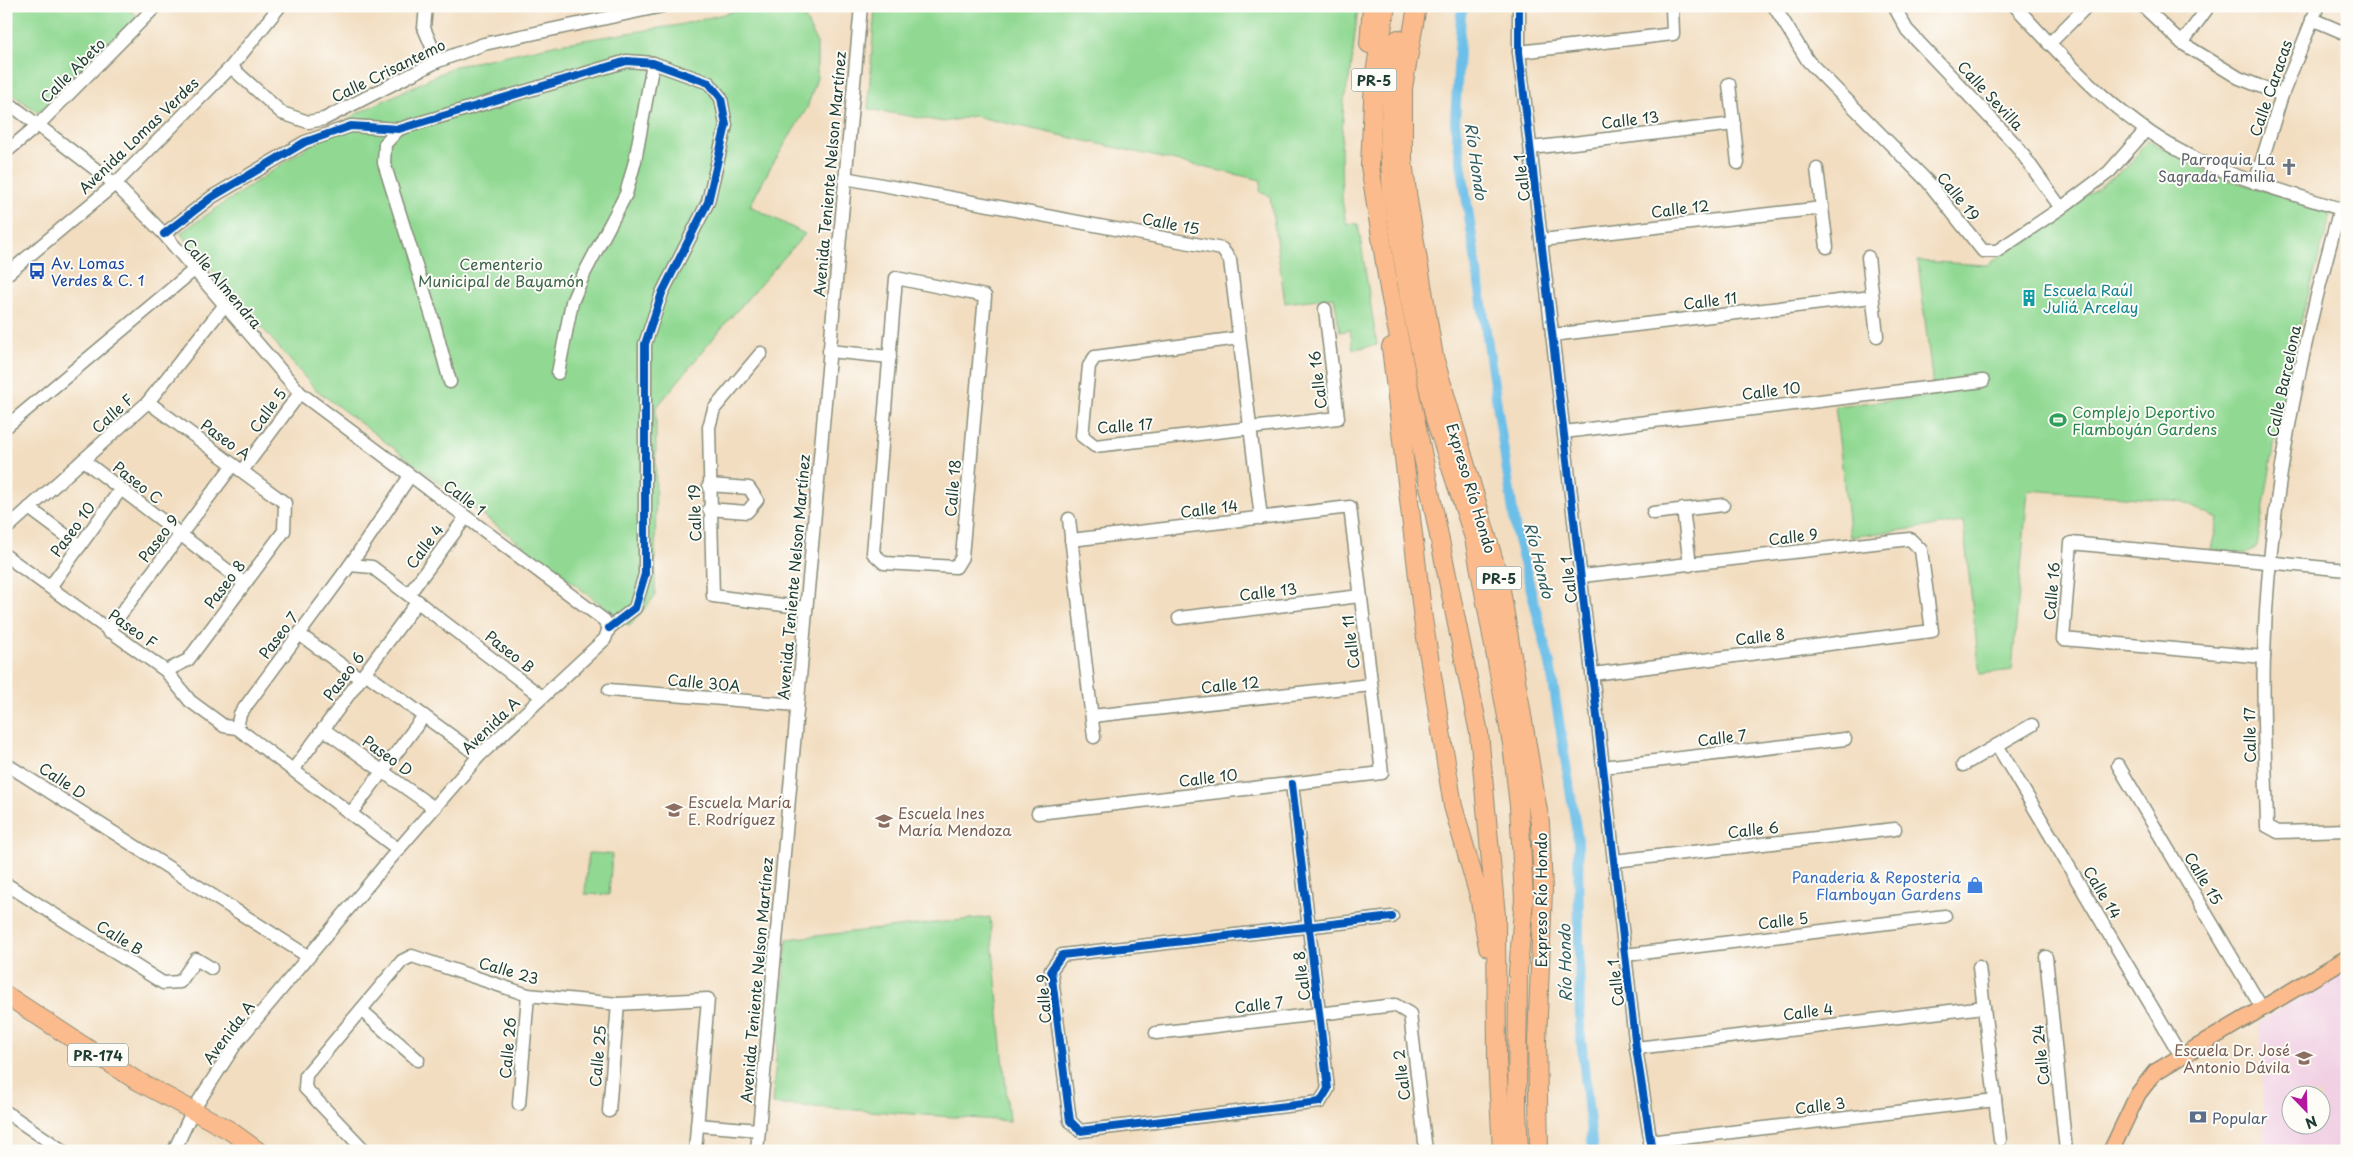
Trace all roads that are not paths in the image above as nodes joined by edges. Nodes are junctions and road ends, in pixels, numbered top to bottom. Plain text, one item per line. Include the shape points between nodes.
1 (156, 6) edge
2 (280, 6) edge
3 (426, 6) edge
4 (663, 6) edge
5 (861, 6) edge
6 (1372, 6) edge
7 (1386, 6) edge
8 (1398, 6) edge
9 (1404, 6) edge
10 (1416, 6) edge
11 (1519, 6) edge
12 (1672, 6) edge
13 (1774, 6) edge
14 (1894, 6) edge
15 (2014, 6) edge
16 (2087, 6) edge
17 (2143, 6) edge
18 (2209, 6) edge
19 (2318, 6) edge
20 (2312, 19) junction
21 (2347, 34) edge
22 (2182, 43) junction
23 (2049, 44) junction
24 (1518, 52) junction
25 (438, 60) junction
26 (653, 64) junction
27 (231, 68) junction
28 (1729, 84) dead end
29 (2282, 95) junction
30 (6, 101) edge
31 (1734, 124) junction
32 (38, 125) junction
33 (400, 130) junction
34 (2146, 130) junction
35 (1531, 148) junction
36 (6, 152) edge
37 (1369, 154) junction
38 (1738, 163) dead end
39 (1817, 169) dead end
40 (845, 178) junction
41 (2255, 182) junction
42 (115, 184) junction
43 (1822, 208) junction
44 (2061, 208) junction
45 (2343, 210) edge
46 (164, 234) junction
47 (1542, 240) junction
48 (1827, 247) dead end
49 (1868, 257) dead end
50 (194, 270) junction
51 (6, 275) edge
52 (1389, 289) junction
53 (1872, 297) junction
54 (224, 306) junction
55 (1325, 309) dead end
56 (1552, 335) junction
57 (1877, 336) dead end
58 (1239, 338) junction
59 (829, 351) junction
60 (761, 353) dead end
61 (890, 357) junction
62 (558, 372) dead end
63 (1983, 381) dead end
64 (450, 382) dead end
65 (300, 393) junction
66 (148, 402) junction
67 (6, 427) edge
68 (1249, 429) junction
69 (1564, 432) junction
70 (83, 460) junction
71 (238, 468) junction
72 (410, 476) junction
73 (709, 485) junction
74 (121, 489) junction
75 (284, 503) joint
76 (1723, 505) dead end
77 (1350, 507) joint
78 (29, 508) junction
79 (709, 509) junction
80 (1683, 509) junction
81 (1653, 513) dead end
82 (466, 518) junction
83 (1261, 518) junction
84 (1069, 519) dead end
85 (6, 529) edge
86 (180, 535) junction
87 (1072, 540) junction
88 (80, 546) junction
89 (6, 556) edge
90 (2269, 562) junction
91 (350, 565) junction
92 (1690, 565) junction
93 (2347, 570) edge
94 (1582, 576) junction
95 (244, 583) junction
96 (50, 587) junction
97 (1360, 596) junction
98 (413, 598) junction
99 (806, 608) junction
100 (1179, 618) dead end
101 (609, 628) junction
102 (108, 631) junction
103 (1932, 631) joint
104 (299, 634) junction
105 (2264, 657) junction
106 (1466, 664) junction
107 (166, 671) junction
108 (1593, 674) junction
109 (363, 676) junction
110 (1371, 685) junction
111 (609, 690) dead end
112 (542, 697) junction
113 (797, 705) junction
114 (424, 716) junction
115 (1092, 716) junction
116 (2032, 724) dead end
117 (237, 728) junction
118 (323, 729) junction
119 (1094, 737) dead end
120 (1845, 739) dead end
121 (1997, 745) junction
122 (479, 756) junction
123 (6, 764) edge
124 (2118, 764) dead end
125 (1963, 765) dead end
126 (1603, 767) junction
127 (293, 770) junction
128 (383, 771) junction
129 (1382, 773) joint
130 (1292, 784) junction
131 (434, 808) junction
132 (351, 813) junction
133 (1038, 813) dead end
134 (1895, 829) dead end
135 (2347, 830) edge
136 (399, 850) junction
137 (1614, 861) junction
138 (6, 884) edge
139 (1945, 916) dead end
140 (1392, 917) dead end
141 (1308, 926) junction
142 (1625, 955) junction
143 (309, 957) junction
144 (2046, 957) dead end
145 (2347, 958) edge
146 (1979, 967) dead end
147 (211, 968) dead end
148 (6, 995) edge
149 (528, 995) junction
150 (618, 1004) junction
151 (1395, 1005) joint
152 (1984, 1007) junction
153 (2262, 1008) junction
154 (361, 1010) junction
155 (1319, 1014) junction
156 (1156, 1033) dead end
157 (1497, 1047) junction
158 (1636, 1048) junction
159 (2181, 1056) junction
160 (418, 1060) dead end
161 (1995, 1100) junction
162 (519, 1104) dead end
163 (1289, 1106) joint
164 (193, 1110) junction
165 (609, 1111) dead end
166 (6, 1112) edge
167 (697, 1125) junction
168 (758, 1130) junction
169 (2000, 1140) dead end
170 (1650, 1146) edge
171 (63, 1151) edge
172 (174, 1151) edge
173 (258, 1151) edge
174 (365, 1151) edge
175 (695, 1151) edge
176 (756, 1151) edge
177 (1426, 1151) edge
178 (1502, 1151) edge
179 (1519, 1151) edge
180 (1539, 1151) edge
181 (2066, 1151) edge
182 (2112, 1151) edge

1 - 32 street, Calle Abeto
2 - 27 street, Avenida Lomas Verdes
3 - 25 street via 424,28
4 - 25 street, Calle Crisantemo via 484,44
5 - 40 street, Avenida Teniente Nelson Martínez
6 - 37 highway via 1364,110
7 - 37 highway, PR-5 via 1374,79
8 - 106 highway via 1385,60 1380,102 1380,150 1398,280 1460,605
9 - 179 highway via 1392,72 1389,149 1392,193 1434,419 1474,538 1512,744 1519,806 1524,899 1518,971
10 - 180 highway, Expreso Río Hondo / PR-5 via 1403,88 1403,161 1408,200 1434,357 1499,578 1540,823 1543,890 1537,1041
11 - 24 street, Calle 1
12 - 24 street via 1673,34
13 - 44 street, Calle 19 via 1808,61 1928,182 1983,251 1997,251
14 - 44 street, Calle Sevilla via 1907,30 2016,145
15 - 23 street
16 - 23 street
17 - 22 street
18 - 22 street
19 - 20 street, Calle Caracas
20 - 21 street
20 - 29 street, Calle Caracas
22 - 29 street via 2239,78
23 - 34 street via 2108,102
24 - 35 street, Calle 1
25 - 27 street, Calle Crisantemo via 324,119 308,122 282,113
26 - 33 street, Avenida A via 627,61
26 - 62 street via 626,194 572,302
26 - 101 street, Avenida A via 709,83 721,98 726,125 708,202 662,293 645,344 645,574 635,608
27 - 42 street, Avenida Lomas Verdes
28 - 31 street
29 - 41 street, Calle Caracas
30 - 32 street, Calle Almendra
31 - 35 street, Calle 13
31 - 38 street
32 - 36 street, Calle Abeto
32 - 42 street, Calle Almendra
33 - 46 street via 351,126 305,142 212,197
33 - 64 street via 385,144 384,163
34 - 41 street via 2198,160
34 - 44 street, Calle 19 via 2110,172
35 - 47 street, Calle 1
37 - 52 highway, PR-5
39 - 43 street
40 - 58 street, Calle 15 via 1222,249 1230,260
40 - 59 street, Avenida Teniente Nelson Martínez
41 - 45 street
42 - 46 street, Calle Almendra
42 - 51 street, Avenida Lomas Verdes
43 - 47 street, Calle 12
43 - 48 street
45 - 90 street, Calle Barcelona via 2291,405
46 - 50 street, Calle Almendra
47 - 56 street, Calle 1
49 - 53 street
50 - 54 street, Calle Almendra
50 - 67 street
52 - 106 highway, PR-5
52 - 157 highway via 1391,358 1423,619 1453,806 1486,931
53 - 56 street, Calle 11
53 - 57 street
54 - 65 street, Calle Almendra
54 - 66 street, Calle F
55 - 68 street, Calle 16 via 1338,418
56 - 69 street, Calle 1
58 - 68 street, Calle 15
58 - 68 street, Calle 17 via 1095,357 1089,366 1082,436 1096,446
59 - 61 street
59 - 99 street, Avenida Teniente Nelson Martínez
60 - 73 street, Calle 19 via 714,409 709,427
61 - 61 street, Calle 18 via 873,553 884,563 956,567 962,557 985,296 896,278
63 - 69 street, Calle 10
65 - 71 street, Calle 5
65 - 72 street, Calle 1
66 - 70 street, Calle F
66 - 71 street, Paseo A
68 - 83 street, Calle 15
69 - 94 street, Calle 1
70 - 74 street, Paseo C
70 - 78 street, Calle F
71 - 75 street, Paseo A
71 - 86 street, Paseo 9
72 - 82 street, Calle 1
72 - 91 street, Paseo 7
73 - 79 street, Calle 19
73 - 79 street via 748,488 757,500 747,512
74 - 86 street, Paseo C
74 - 88 street, Paseo 10
75 - 95 street, Paseo 8 via 284,531
76 - 80 street
77 - 83 street, Calle 14
77 - 97 street, Calle 11
78 - 85 street, Calle F
78 - 88 street
79 - 99 street, Calle 19 via 713,596
80 - 81 street
80 - 92 street
82 - 98 street, Calle 4
82 - 101 street, Calle 1 via 604,620
83 - 87 street, Calle 14
84 - 87 street
86 - 95 street, Paseo C
86 - 102 street, Paseo 9
87 - 115 street
88 - 96 street, Paseo 10
89 - 96 street, Paseo F
90 - 93 street
90 - 105 street, Calle 17
90 - 105 street, Calle 16 via 2071,543 2063,639
91 - 98 street via 372,567
91 - 104 street, Paseo 7
92 - 94 street, Calle 9
92 - 103 street, Calle 9 via 1910,539 1922,550
94 - 108 street, Calle 1
95 - 107 street, Paseo 8 via 188,660
96 - 102 street, Paseo F
97 - 100 street, Calle 13
97 - 110 street, Calle 11
98 - 109 street, Paseo 6
98 - 112 street, Paseo B
99 - 113 street, Avenida Teniente Nelson Martínez
101 - 112 street, Avenida A via 606,639
102 - 107 street, Paseo F
103 - 108 street, Calle 8
104 - 109 street
104 - 117 street, Paseo 7 via 240,714
105 - 135 street, Calle 17 via 2267,826 2278,832
106 - 157 highway, PR-5 via 1479,733 1491,844 1496,916
107 - 117 street, Paseo F via 190,701 224,726
108 - 126 street, Calle 1
109 - 114 street
109 - 118 street, Paseo 6
110 - 115 street, Calle 12
110 - 129 street, Calle 11
111 - 113 street, Calle 30A
112 - 122 street, Avenida A
113 - 168 street, Avenida Teniente Nelson Martínez
114 - 122 street
114 - 128 street
115 - 119 street
116 - 121 street
117 - 127 street
118 - 127 street, Paseo 6
118 - 128 street, Paseo D
120 - 126 street, Calle 7
121 - 125 street
121 - 159 street, Calle 14
122 - 131 street, Avenida A
123 - 143 street, Calle D
124 - 153 street, Calle 15
126 - 137 street, Calle 1
127 - 132 street
128 - 131 street, Paseo D
128 - 132 street
129 - 130 street, Calle 10
130 - 133 street, Calle 10
130 - 141 street, Calle 8
131 - 136 street, Avenida A
132 - 136 street
134 - 137 street, Calle 6
136 - 143 street, Avenida A
137 - 142 street, Calle 1
138 - 147 street, Calle B via 163,983 180,982 196,959
139 - 142 street, Calle 5
140 - 141 street, Calle 9
141 - 155 street, Calle 8
141 - 163 street, Calle 9 via 1062,955 1051,970 1070,1121 1080,1131
142 - 158 street, Calle 1
143 - 164 street, Avenida A via 237,1042
144 - 181 street, Calle 24
145 - 153 main road
146 - 152 street
148 - 164 highway, PR-174 via 134,1079
149 - 150 street, Calle 23
149 - 154 street, Calle 23 via 412,956 402,960
149 - 162 street, Calle 26
150 - 165 street, Calle 25
150 - 167 street, Calle 23 via 708,999
151 - 155 street, Calle 7
151 - 177 street, Calle 2 via 1410,1014
152 - 158 street, Calle 4
152 - 161 street
153 - 159 main road
154 - 160 street
154 - 174 street, Calle 23 via 306,1074 305,1088
155 - 156 street, Calle 7
155 - 163 street, Calle 8 via 1328,1089 1320,1102
157 - 178 highway, PR-5
158 - 170 street, Calle 1
159 - 182 main road via 2155,1072 2138,1094
161 - 169 street
161 - 170 street, Calle 3
164 - 172 street
164 - 173 highway, PR-174
166 - 171 street
167 - 168 street
167 - 175 street, Calle 23
168 - 176 street, Avenida Teniente Nelson Martínez

